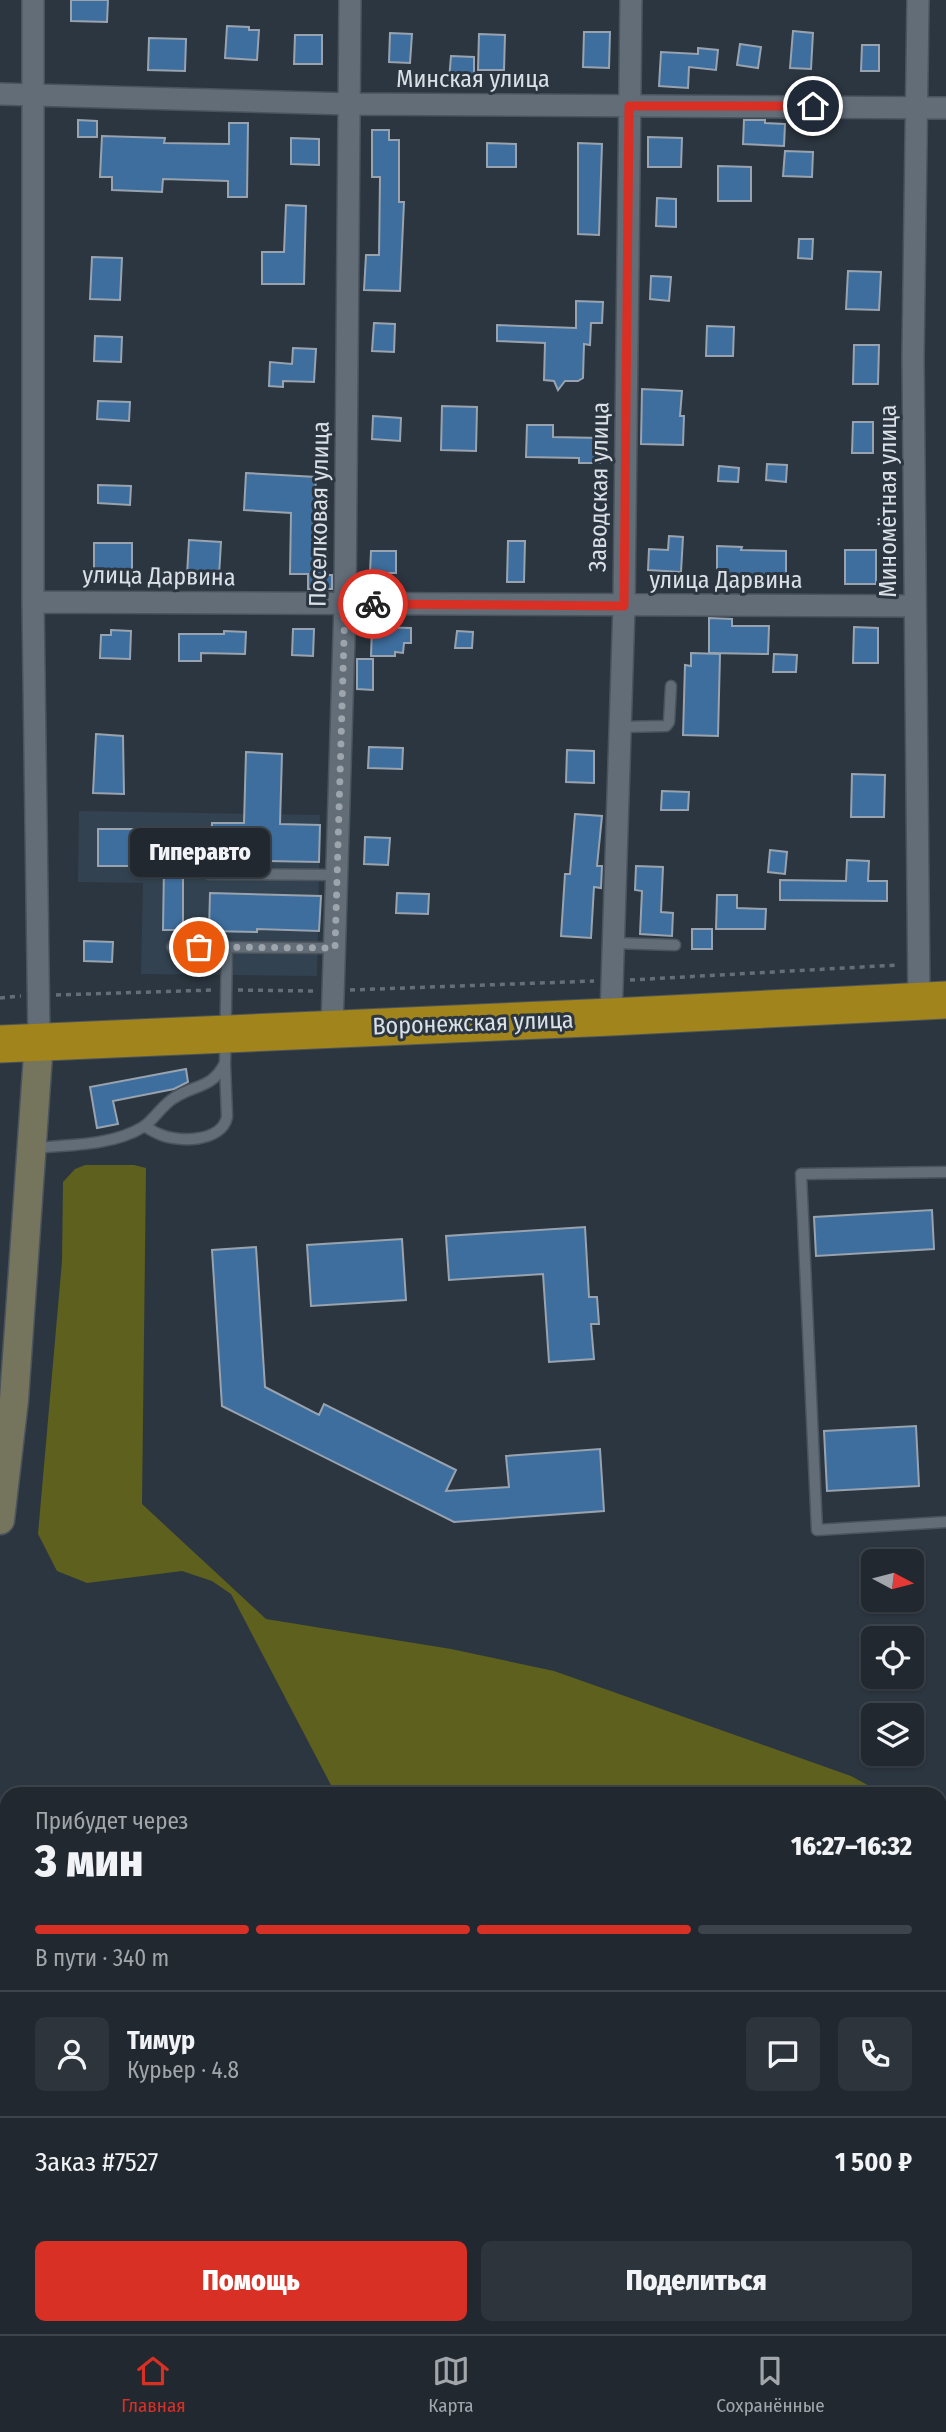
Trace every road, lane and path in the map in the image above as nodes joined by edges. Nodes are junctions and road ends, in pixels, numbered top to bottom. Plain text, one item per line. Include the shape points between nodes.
1 (33, 0) edge
2 (350, 0) edge
3 (631, 0) edge
4 (918, 0) edge
5 (0, 94) edge
6 (32, 94) junction
7 (349, 104) junction
8 (629, 106) junction
9 (919, 106) junction
10 (946, 108) edge
11 (33, 601) junction
12 (345, 604) junction
13 (624, 606) junction
14 (915, 606) junction
15 (671, 686) dead end
16 (620, 727) junction
17 (209, 874) dead end
18 (337, 876) junction
19 (613, 943) junction
20 (675, 945) dead end
21 (172, 947) dead end
22 (227, 947) junction
23 (335, 948) junction
24 (918, 964) junction
25 (612, 981) junction
26 (225, 990) junction
27 (334, 991) junction
28 (38, 995) junction
29 (0, 998) edge
30 (932, 1000) edge
31 (611, 1017) junction
32 (332, 1028) junction
33 (39, 1041) junction
34 (0, 1044) edge
35 (225, 1048) junction
36 (144, 1126) junction
37 (32, 1148) junction
38 (946, 1172) edge
39 (0, 1520) edge
40 (946, 1522) edge

1 - 6 street
2 - 7 street, Поселковая улица
3 - 8 street, Заводская улица
4 - 9 street, Миномётная улица
5 - 6 street, Минская улица
6 - 7 street, Минская улица
6 - 11 street
7 - 8 street, Минская улица
7 - 12 street, Поселковая улица
8 - 9 street, Минская улица
8 - 13 street, Заводская улица
9 - 10 street, Минская улица
9 - 14 street, Миномётная улица via 913,356
11 - 12 street, улица Дарвина
11 - 28 street
12 - 13 street, улица Дарвина
12 - 18 street, Поселковая улица
13 - 14 street, улица Дарвина
13 - 16 street, Заводская улица
14 - 24 street, Миномётная улица
15 - 16 lane via 666,726
16 - 19 street, Заводская улица
17 - 18 lane
18 - 23 street, Поселковая улица
19 - 20 lane
19 - 25 street, Заводская улица
21 - 22 lane
22 - 23 lane
22 - 26 lane
23 - 27 street, Поселковая улица
24 - 25 path
24 - 30 street, Миномётная улица
25 - 27 path
25 - 31 street, Заводская улица
26 - 27 path
26 - 28 path
26 - 35 lane
27 - 32 street, Поселковая улица
28 - 29 path
28 - 33 street
30 - 31 highway, Воронежская улица
31 - 32 highway, Воронежская улица
32 - 35 highway, Воронежская улица
33 - 34 highway, Воронежская улица
33 - 35 highway, Воронежская улица
33 - 37 main road
35 - 36 lane via 219,1075 173,1098
35 - 36 lane via 227,1117 217,1133 175,1138
36 - 37 lane via 112,1139
37 - 39 main road
38 - 40 lane via 801,1174 817,1530

